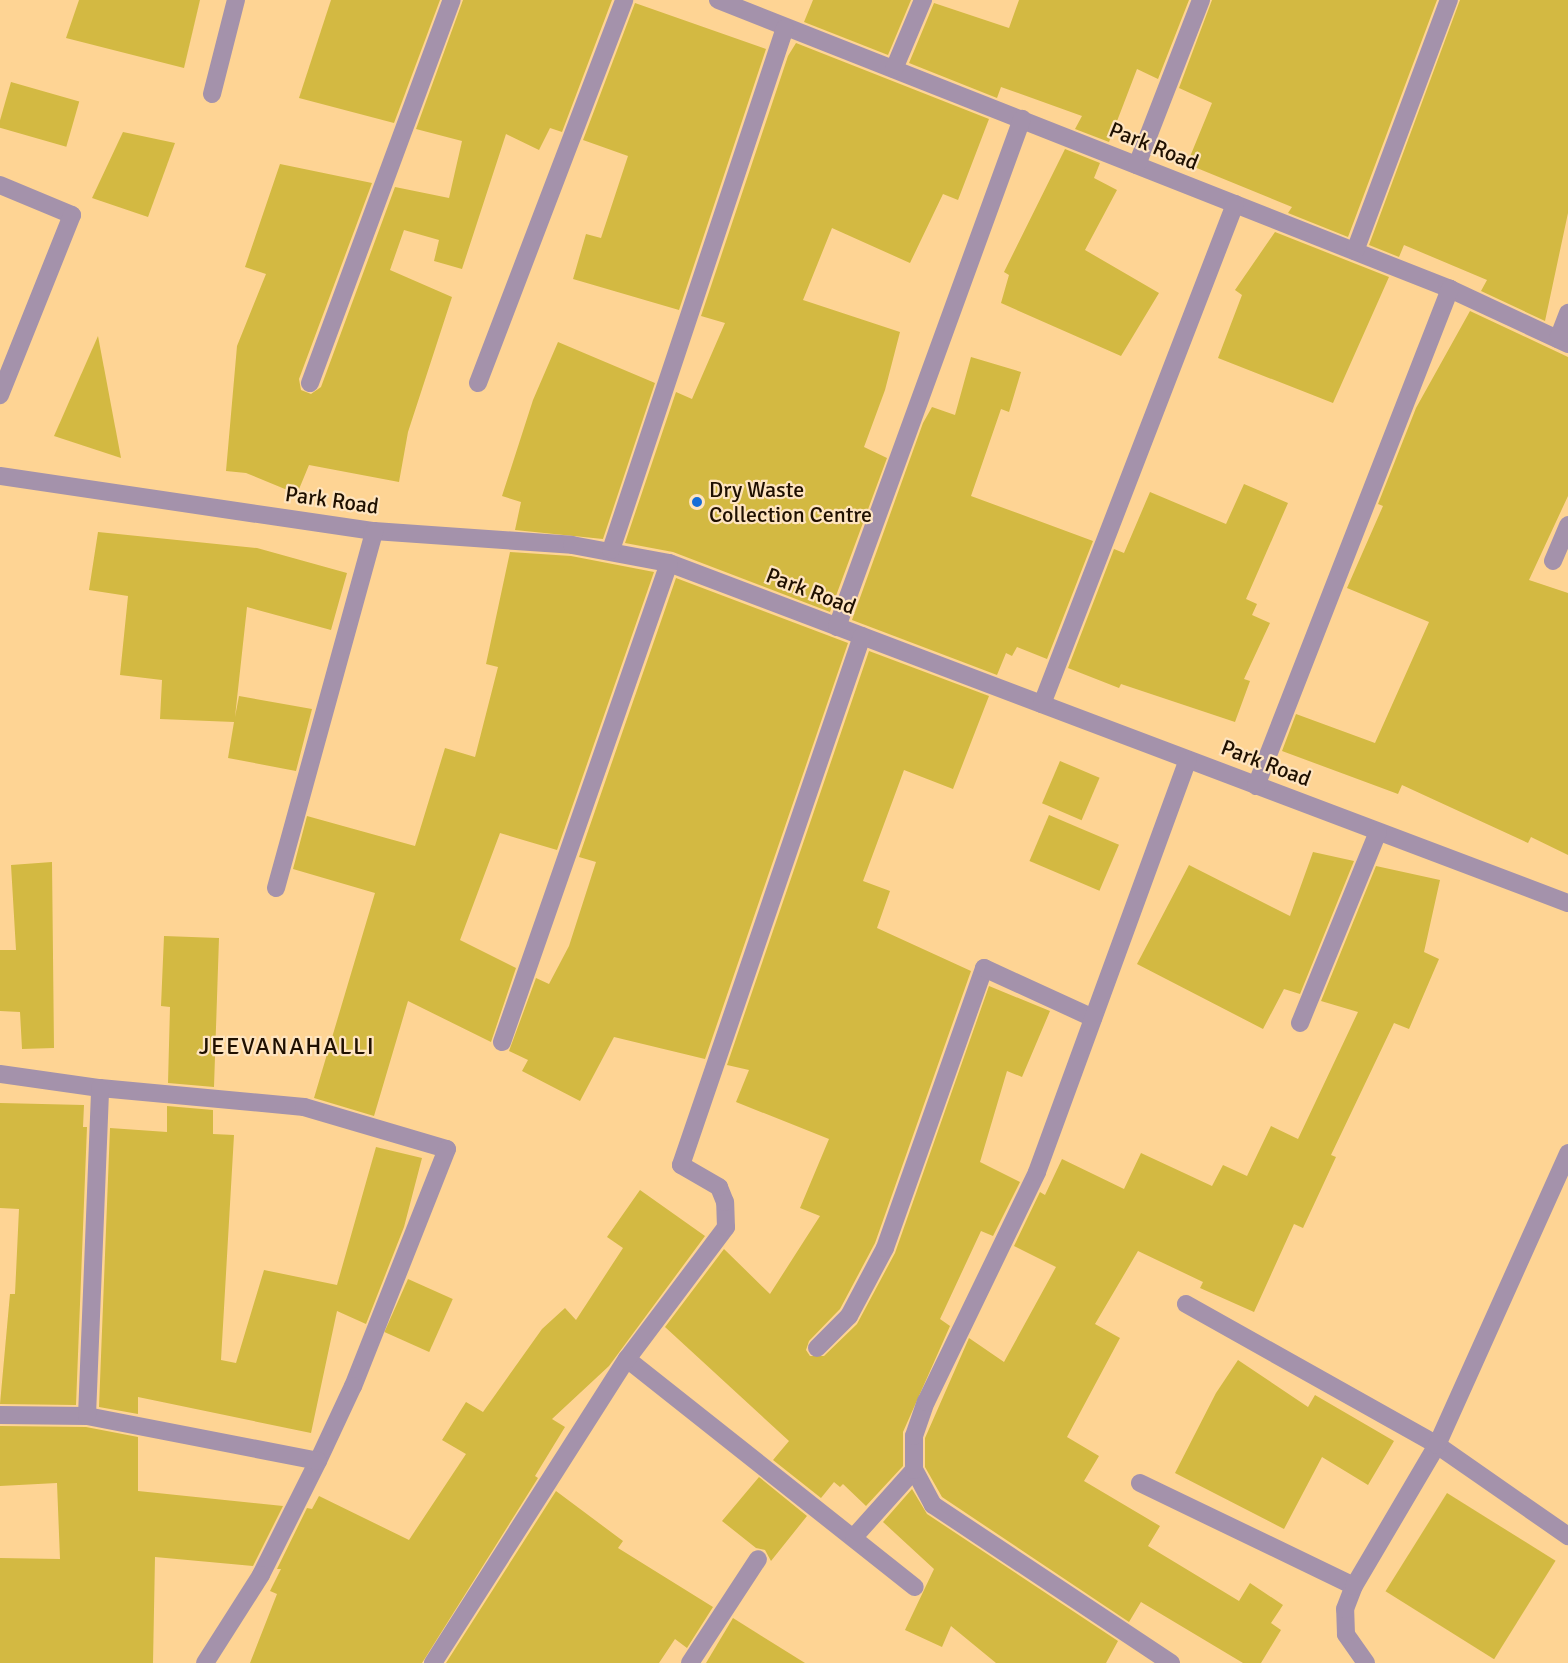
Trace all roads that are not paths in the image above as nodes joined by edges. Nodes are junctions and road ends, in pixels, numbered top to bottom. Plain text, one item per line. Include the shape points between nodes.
1 (236, 0) edge
2 (452, 0) edge
3 (624, 0) edge
4 (718, 0) edge
5 (922, 0) edge
6 (1201, 0) edge
7 (1449, 0) edge
8 (784, 28) junction
9 (894, 69) junction
10 (212, 93) dead end
11 (1022, 119) junction
12 (1137, 165) junction
13 (0, 185) edge
14 (1234, 204) junction
15 (1355, 251) junction
16 (1450, 289) junction
17 (1568, 313) edge
18 (1563, 341) edge
19 (310, 383) dead end
20 (478, 383) dead end
21 (0, 395) edge
22 (0, 476) edge
23 (1568, 525) edge
24 (374, 531) junction
25 (611, 550) junction
26 (1553, 561) dead end
27 (669, 563) junction
28 (837, 627) junction
29 (862, 636) junction
30 (1042, 704) junction
31 (1188, 760) junction
32 (1256, 786) junction
33 (1378, 832) junction
34 (276, 888) dead end
35 (1568, 903) edge
36 (1093, 1018) junction
37 (1300, 1023) dead end
38 (502, 1042) dead end
39 (0, 1074) edge
40 (100, 1088) junction
41 (1568, 1153) edge
42 (1186, 1304) dead end
43 (817, 1348) dead end
44 (627, 1359) junction
45 (0, 1415) edge
46 (87, 1416) junction
47 (1437, 1445) junction
48 (318, 1461) junction
49 (914, 1470) junction
50 (1140, 1483) dead end
51 (1568, 1536) edge
52 (854, 1538) junction
53 (758, 1559) dead end
54 (1354, 1586) junction
55 (915, 1587) dead end
56 (205, 1663) edge
57 (433, 1663) edge
58 (690, 1663) edge
59 (1171, 1663) edge
60 (1366, 1663) edge

1 - 10 street
2 - 19 street
3 - 20 street
4 - 8 street, Park Road
5 - 9 street
6 - 12 street
7 - 15 street
8 - 9 street, Park Road
8 - 25 street
9 - 11 street, Park Road
11 - 12 street, Park Road
11 - 28 street
12 - 14 street, Park Road
13 - 21 street via 72,215
14 - 15 street, Park Road
14 - 30 street
15 - 16 street, Park Road
16 - 18 street, Park Road
16 - 32 street
17 - 18 street
22 - 24 street, Park Road
23 - 26 street
24 - 25 street, Park Road
24 - 34 street
25 - 27 street, Park Road
27 - 28 street, Park Road
27 - 38 street
28 - 29 street, Park Road
29 - 30 street, Park Road
29 - 44 street via 681,1165 719,1187 725,1202 726,1227
30 - 31 street, Park Road
31 - 32 street, Park Road
31 - 36 street
32 - 33 street, Park Road
33 - 35 street, Park Road
33 - 37 street
36 - 43 street via 984,968 885,1248 849,1317
36 - 49 street via 1037,1172 926,1402 914,1436
39 - 40 street
40 - 46 street
40 - 48 street via 304,1107 447,1149 353,1386
41 - 47 street
42 - 47 street
44 - 52 street
44 - 57 street
45 - 46 street
46 - 48 street
47 - 51 street
47 - 54 street
48 - 56 street via 261,1575
49 - 52 street
49 - 59 street via 933,1505
50 - 54 street
52 - 55 street
53 - 58 street
54 - 60 street via 1345,1610 1346,1634

